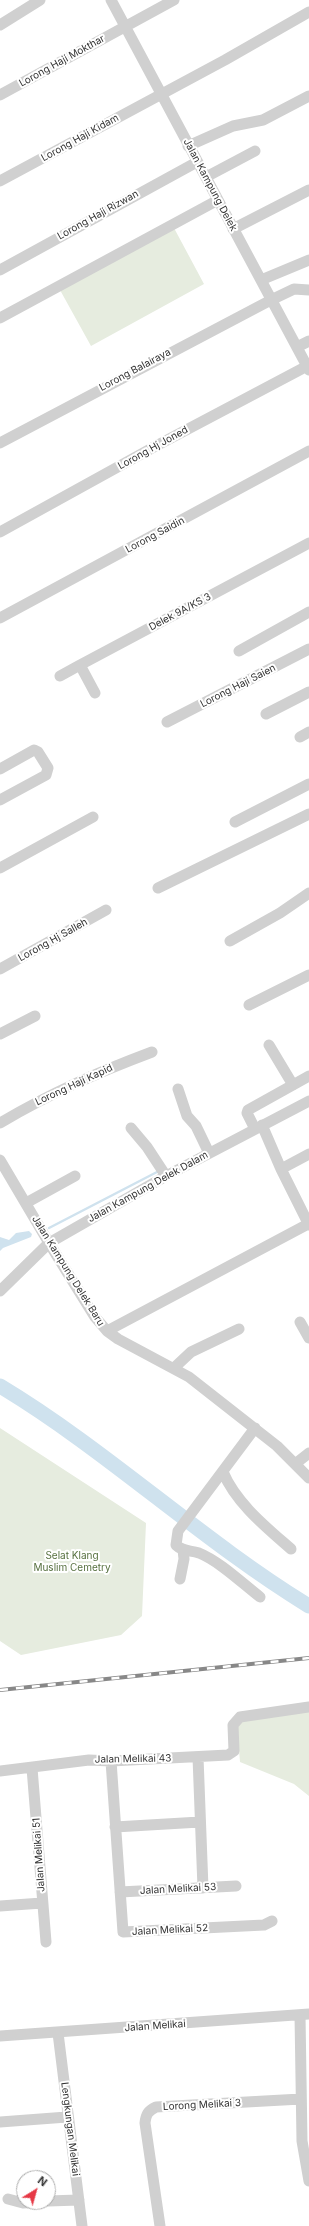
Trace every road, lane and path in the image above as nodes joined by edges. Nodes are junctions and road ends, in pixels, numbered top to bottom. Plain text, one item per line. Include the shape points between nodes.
1 (40, 0) edge
2 (111, 0) edge
3 (174, 0) edge
4 (309, 12) edge
5 (0, 25) edge
6 (125, 26) junction
7 (161, 94) junction
8 (0, 95) edge
9 (309, 96) edge
10 (188, 146) junction
11 (255, 151) dead end
12 (197, 162) junction
13 (206, 177) junction
14 (0, 181) edge
15 (309, 190) edge
16 (218, 200) junction
17 (233, 229) junction
18 (309, 260) edge
19 (0, 270) edge
20 (261, 280) junction
21 (309, 290) edge
22 (271, 300) junction
23 (0, 318) edge
24 (309, 341) edge
25 (296, 347) junction
26 (308, 368) edge
27 (0, 443) edge
28 (309, 451) edge
29 (0, 532) edge
30 (309, 543) edge
31 (309, 612) edge
32 (0, 618) edge
33 (309, 649) edge
34 (239, 650) dead end
35 (80, 665) junction
36 (60, 676) dead end
37 (309, 692) edge
38 (95, 693) dead end
39 (266, 714) dead end
40 (167, 722) dead end
41 (0, 769) edge
42 (309, 784) edge
43 (0, 800) edge
44 (309, 814) edge
45 (93, 817) dead end
46 (235, 822) dead end
47 (0, 868) edge
48 (158, 888) dead end
49 (306, 895) edge
50 (106, 910) dead end
51 (230, 941) dead end
52 (0, 969) edge
53 (309, 975) edge
54 (249, 1005) dead end
55 (36, 1016) dead end
56 (0, 1034) edge
57 (269, 1045) dead end
58 (152, 1052) dead end
59 (309, 1076) edge
60 (293, 1085) junction
61 (178, 1089) dead end
62 (309, 1101) edge
63 (0, 1123) edge
64 (255, 1125) junction
65 (131, 1128) dead end
66 (209, 1153) junction
67 (309, 1154) edge
68 (0, 1160) edge
69 (161, 1168) junction
70 (281, 1169) junction
71 (75, 1176) dead end
72 (26, 1203) junction
73 (309, 1225) edge
74 (49, 1243) junction
75 (0, 1291) edge
76 (300, 1322) dead end
77 (239, 1329) dead end
78 (107, 1331) junction
79 (309, 1338) edge
80 (175, 1367) junction
81 (255, 1428) junction
82 (309, 1453) edge
83 (295, 1464) junction
84 (223, 1472) junction
85 (309, 1478) edge
86 (291, 1549) dead end
87 (183, 1550) junction
88 (180, 1579) dead end
89 (260, 1597) dead end
90 (309, 1707) edge
91 (198, 1757) junction
92 (111, 1761) junction
93 (32, 1768) junction
94 (0, 1771) edge
95 (200, 1822) junction
96 (115, 1827) junction
97 (236, 1886) dead end
98 (203, 1888) junction
99 (120, 1892) junction
100 (42, 1903) junction
101 (0, 1906) edge
102 (272, 1921) dead end
103 (46, 1942) dead end
104 (304, 2015) edge
105 (58, 2033) junction
106 (0, 2036) edge
107 (305, 2069) edge
108 (301, 2099) junction
109 (67, 2117) junction
110 (0, 2122) edge
111 (309, 2181) edge
112 (8, 2199) dead end
113 (79, 2200) junction
114 (16, 2201) edge
115 (56, 2201) edge
116 (82, 2226) edge
117 (160, 2226) edge

1 - 5 street
2 - 6 street, Jalan Kampung Delek
3 - 6 street, Lorong Haji Mokthar
4 - 7 street, Lorong Haji Kidam
6 - 7 street, Jalan Kampung Delek
6 - 8 street, Lorong Haji Mokthar
7 - 10 street, Jalan Kampung Delek
7 - 14 street, Lorong Haji Kidam
9 - 10 street via 263,120 233,126
10 - 12 street, Jalan Kampung Delek
11 - 13 street
12 - 13 street, Jalan Kampung Delek
12 - 19 street, Lorong Haji Rizwan
13 - 16 street, Jalan Kampung Delek
15 - 17 street
16 - 17 street, Jalan Kampung Delek
16 - 23 street
17 - 20 street, Jalan Kampung Delek
18 - 20 street
20 - 22 street, Jalan Kampung Delek
21 - 22 street, Lorong Balairaya via 294,289
22 - 25 street, Jalan Kampung Delek
22 - 27 street, Lorong Balairaya
24 - 25 street
25 - 26 street, Jalan Kampung Delek
26 - 29 street, Lorong Hj Joned via 154,447
28 - 32 street, Lorong Saidin
30 - 35 street, Delek 9A/KS 3
31 - 34 street
33 - 40 street, Lorong Haji Saien
35 - 36 street, Delek 9A/KS 3
35 - 38 street
37 - 39 street
41 - 43 street via 34,750 48,768 46,775
42 - 46 street
44 - 48 street
45 - 47 street
49 - 51 street via 280,914
50 - 52 street, Lorong Hj Salleh
53 - 54 street
55 - 56 street
57 - 60 street
58 - 63 street, Lorong Haji Kapid via 94,1074 49,1095
59 - 60 street
60 - 64 street via 252,1106 248,1113
61 - 66 street via 187,1116 196,1126
62 - 64 street, Jalan Kampung Delek Dalam
64 - 66 street, Jalan Kampung Delek Dalam
64 - 70 street
65 - 69 street
66 - 69 street, Jalan Kampung Delek Dalam
67 - 70 street
68 - 72 street, Jalan Kampung Delek Baru
69 - 74 street, Jalan Kampung Delek Dalam
70 - 73 street
71 - 72 street
72 - 74 street, Jalan Kampung Delek Baru
73 - 78 street
74 - 75 street, Jalan Kampung Delek Dalam
74 - 78 street, Jalan Kampung Delek Baru via 95,1317
76 - 79 street
77 - 80 street via 191,1352
78 - 80 street, Jalan Kampung Delek Baru
80 - 81 street, Jalan Kampung Delek Baru
81 - 83 street, Jalan Kampung Delek Baru
81 - 84 street
82 - 83 street
83 - 85 street, Jalan Kampung Delek Baru
84 - 86 street via 229,1486 239,1498
84 - 87 street via 178,1531 176,1545
87 - 88 street
87 - 89 street via 199,1553
90 - 91 street, Jalan Melikai 43 via 252,1714 236,1720 233,1724 234,1751 228,1755
91 - 92 street, Jalan Melikai 43
91 - 95 street
92 - 93 street, Jalan Melikai 43 via 89,1760
92 - 96 street, Jalan Melikai 52
93 - 94 street, Jalan Melikai 43
93 - 100 street, Jalan Melikai 51
95 - 96 street
95 - 98 street
96 - 99 street, Jalan Melikai 52
97 - 98 street, Jalan Melikai 53
98 - 99 street, Jalan Melikai 53
99 - 102 street, Jalan Melikai 52 via 122,1927 123,1932 127,1933 264,1925
100 - 101 street
100 - 103 street, Jalan Melikai 51
104 - 105 street, Jalan Melikai
104 - 107 street
105 - 106 street, Jalan Melikai
105 - 109 street, Lengkungan Melikai
107 - 108 street
108 - 111 street via 302,2141
108 - 117 street, Lorong Melikai 3 via 156,2107 150,2110 145,2123
109 - 110 street
109 - 113 street, Lengkungan Melikai
112 - 114 street
113 - 115 street
113 - 116 street, Lengkungan Melikai

